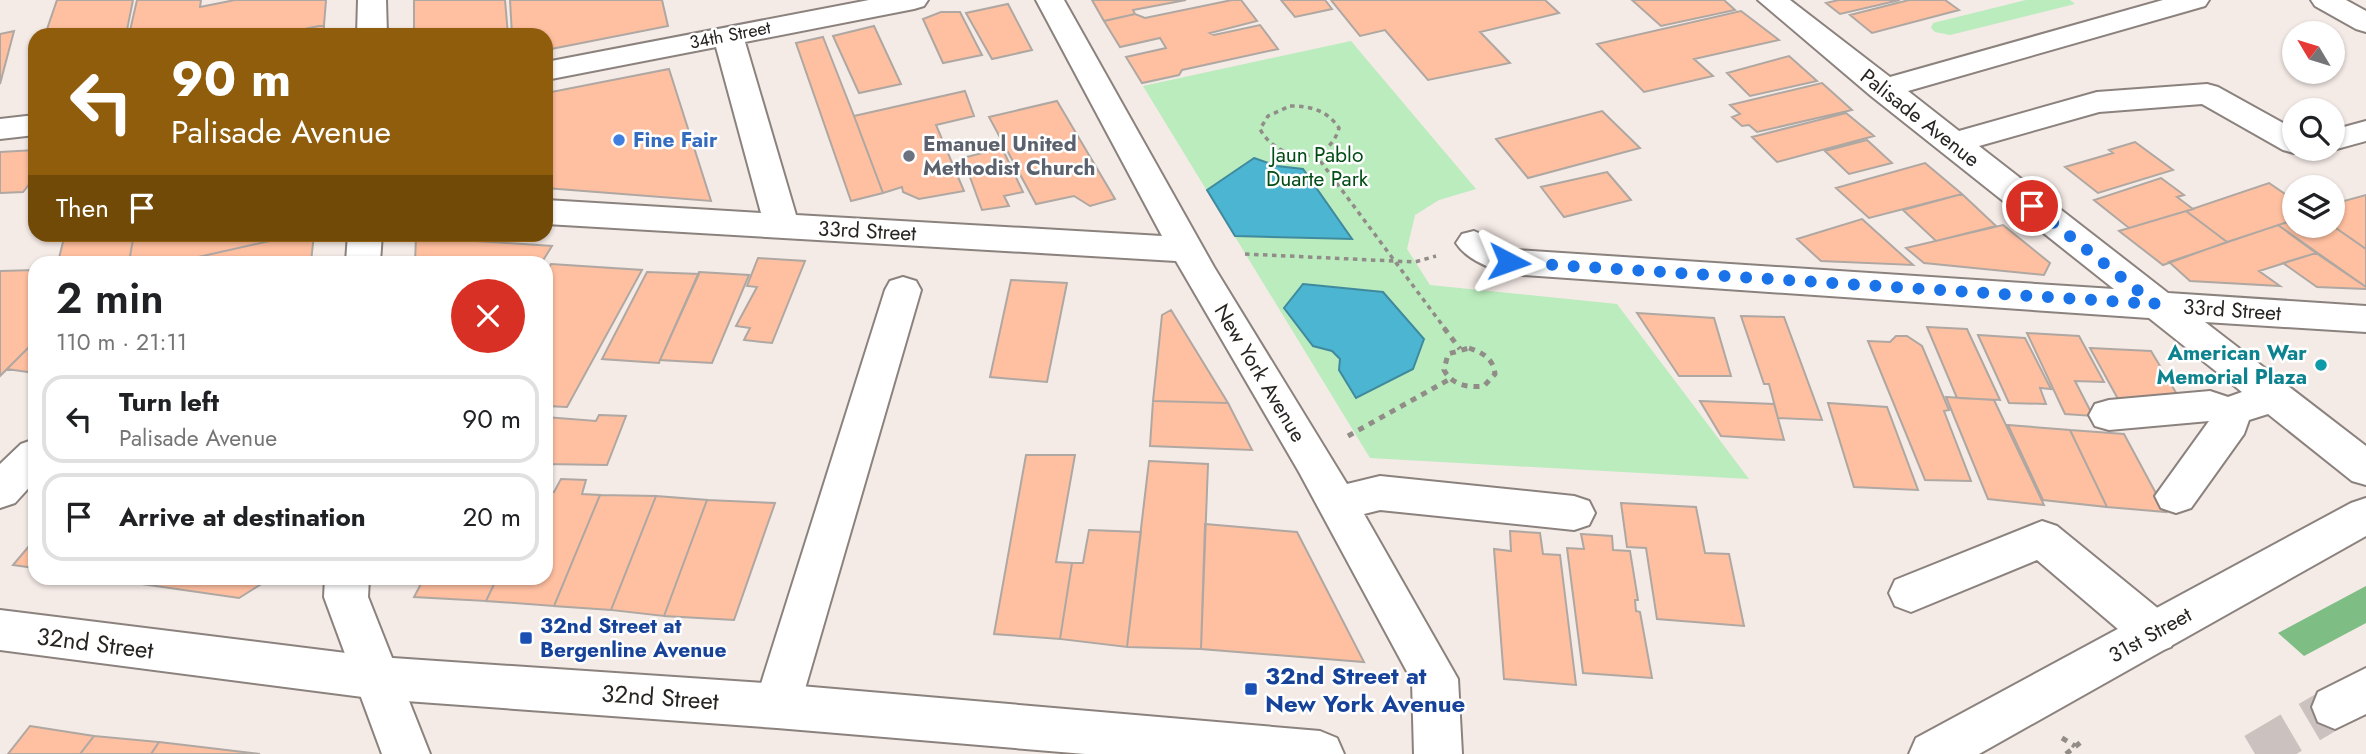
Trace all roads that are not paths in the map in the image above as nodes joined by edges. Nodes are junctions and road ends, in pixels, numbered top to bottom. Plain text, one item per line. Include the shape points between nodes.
1 (372, 0) edge
2 (914, 0) edge
3 (1051, 0) edge
4 (1772, 0) edge
5 (2195, 0) edge
6 (2325, 0) edge
7 (2366, 23) edge
8 (372, 28) edge
9 (728, 36) junction
10 (553, 70) edge
11 (1882, 89) junction
12 (28, 126) edge
13 (0, 129) edge
14 (2366, 131) edge
15 (2282, 136) edge
16 (2345, 137) edge
17 (1954, 143) junction
18 (553, 212) edge
19 (782, 226) junction
20 (1474, 243) dead end
21 (1189, 250) junction
22 (903, 290) dead end
23 (2155, 304) junction
24 (2366, 319) edge
25 (2273, 397) junction
26 (2228, 412) junction
27 (2109, 415) dead end
28 (28, 463) edge
29 (2366, 469) edge
30 (0, 491) edge
31 (2176, 496) dead end
32 (1337, 503) junction
33 (1574, 513) dead end
34 (2366, 515) edge
35 (347, 585) edge
36 (1910, 593) dead end
37 (0, 630) edge
38 (2155, 633) junction
39 (378, 678) junction
40 (776, 706) junction
41 (1251, 750) edge
42 (406, 754) edge
43 (1320, 754) edge
44 (1438, 754) edge
45 (1933, 754) edge

1 - 8 street
2 - 9 street, 34th Street
3 - 21 street, New York Avenue
4 - 11 street, Palisade Avenue
5 - 11 street
6 - 7 street
9 - 10 street, 34th Street
9 - 19 street
11 - 17 street, Palisade Avenue
12 - 13 street
14 - 16 street
15 - 17 street via 2207,94 2097,102
17 - 23 street, Palisade Avenue
18 - 19 street, 33rd Street
19 - 21 street, 33rd Street
20 - 23 street, 33rd Street via 1509,262
21 - 32 street, New York Avenue
22 - 40 street
23 - 24 street, 33rd Street
23 - 25 street, Palisade Avenue
25 - 26 street
25 - 29 street, Palisade Avenue
26 - 27 street via 2210,406
26 - 31 street via 2230,423
28 - 30 street
32 - 33 street via 1380,493
32 - 44 street, New York Avenue via 1435,678
34 - 38 street, 31st Street
35 - 39 street via 346,597
36 - 38 street via 2042,539
37 - 39 street, 32nd Street
38 - 45 street, 31st Street
39 - 40 street, 32nd Street
39 - 42 street
40 - 41 street, 32nd Street
41 - 43 street, 32nd Street

